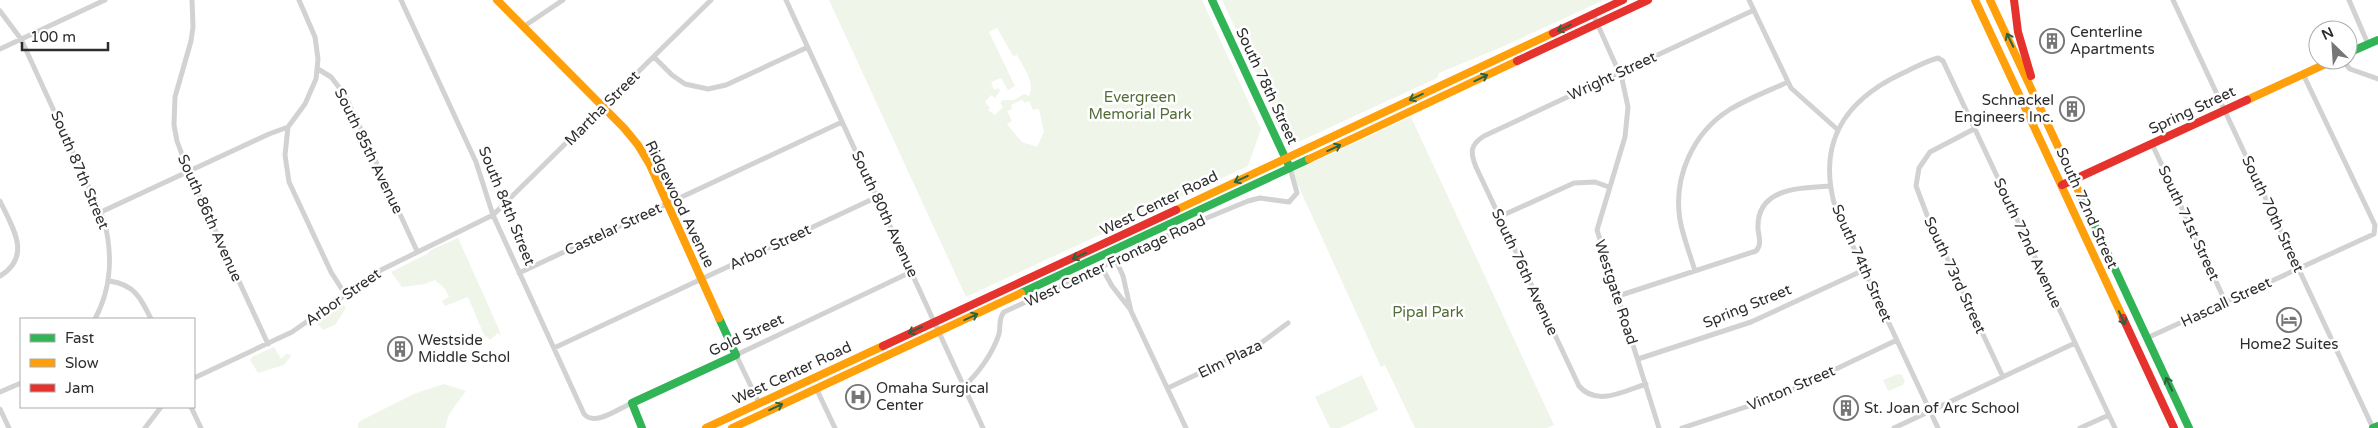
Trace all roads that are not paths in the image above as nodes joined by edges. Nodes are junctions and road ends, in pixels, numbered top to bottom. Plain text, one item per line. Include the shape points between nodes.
1 (105, 0) edge
2 (192, 0) edge
3 (298, 0) edge
4 (400, 0) edge
5 (496, 0) edge
6 (563, 0) edge
7 (711, 0) edge
8 (786, 0) edge
9 (1212, 0) edge
10 (1623, 0) edge
11 (1648, 0) edge
12 (1749, 0) edge
13 (1974, 0) edge
14 (1990, 0) edge
15 (2014, 0) edge
16 (2173, 0) edge
17 (2349, 0) edge
18 (1754, 10) junction
19 (0, 11) edge
20 (1593, 14) junction
21 (1598, 24) junction
22 (523, 27) junction
23 (21, 39) junction
24 (2378, 40) edge
25 (2368, 44) junction
26 (808, 47) junction
27 (2358, 48) edge
28 (0, 49) edge
29 (654, 57) junction
30 (1940, 59) joint
31 (318, 69) junction
32 (2313, 70) edge
33 (2353, 70) edge
34 (1619, 73) junction
35 (2304, 74) junction
36 (2378, 79) edge
37 (1788, 82) junction
38 (2040, 104) junction
39 (604, 107) junction
40 (2224, 110) junction
41 (842, 122) junction
42 (288, 127) junction
43 (1974, 129) junction
44 (1838, 130) junction
45 (1473, 144) joint
46 (2152, 144) junction
47 (1285, 158) junction
48 (1290, 168) junction
49 (188, 171) junction
50 (2075, 180) junction
51 (1296, 184) joint
52 (2062, 185) junction
53 (1830, 186) junction
54 (1610, 187) junction
55 (877, 197) junction
56 (0, 201) edge
57 (667, 204) junction
58 (101, 212) junction
59 (492, 215) junction
60 (1499, 217) junction
61 (2375, 220) edge
62 (417, 251) junction
63 (1116, 260) junction
64 (1101, 266) junction
65 (2299, 269) junction
66 (1864, 270) junction
67 (1695, 271) junction
68 (911, 272) junction
69 (519, 273) junction
70 (0, 276) edge
71 (702, 279) junction
72 (109, 281) junction
73 (346, 294) junction
74 (1618, 296) junction
75 (2226, 302) junction
76 (1131, 311) junction
77 (95, 318) edge
78 (151, 318) edge
79 (934, 322) junction
80 (1288, 324) dead end
81 (939, 332) junction
82 (2129, 333) junction
83 (2147, 338) junction
84 (1897, 340) junction
85 (2075, 343) junction
86 (268, 344) junction
87 (554, 348) junction
88 (736, 355) junction
89 (1638, 359) junction
90 (2003, 377) junction
91 (195, 378) edge
92 (812, 378) junction
93 (20, 383) edge
94 (1646, 384) junction
95 (964, 386) junction
96 (1168, 388) junction
97 (816, 389) junction
98 (0, 392) edge
99 (632, 403) junction
100 (759, 403) junction
101 (160, 408) edge
102 (191, 408) edge
103 (0, 409) edge
104 (1930, 411) junction
105 (2109, 415) junction
106 (591, 420) joint
107 (2378, 426) edge
108 (9, 428) edge
109 (145, 428) edge
110 (201, 428) edge
111 (642, 428) edge
112 (706, 428) edge
113 (732, 428) edge
114 (835, 428) edge
115 (983, 428) edge
116 (1186, 428) edge
117 (1659, 428) edge
118 (1682, 428) edge
119 (1894, 428) edge
120 (1938, 428) edge
121 (2080, 428) edge
122 (2115, 428) edge
123 (2174, 428) edge
124 (2189, 428) edge
125 (2373, 428) edge

1 - 23 street
2 - 49 street, South 86th Avenue via 191,41 177,85 174,109 177,141
3 - 31 street via 315,37
4 - 59 street, South 84th Street via 478,167
5 - 22 main road, Ridgewood Avenue
6 - 22 street
7 - 29 street, Martha Street
8 - 26 street, South 80th Avenue
9 - 47 main road, South 78th Street
10 - 20 main road, West Center Road
11 - 21 main road, West Center Road
12 - 18 street
13 - 52 main road, South 72nd Street
38 -> 14 main road, South 72nd Street
15 - 38 main road via 2018,32
16 - 40 street, South 70th Street
17 - 25 street
18 - 34 street, Wright Street
18 - 37 street
19 - 23 street, South 87th Street
20 - 21 street, Westgate Road
20 -> 47 main road, West Center Road
21 - 34 street, Westgate Road
48 -> 21 main road, West Center Road
22 - 39 main road, Ridgewood Avenue
23 - 28 street
23 - 58 street, South 87th Street
24 - 25 main road
25 - 27 main road
26 - 29 street via 726,86 708,89 685,84
26 - 41 street, South 80th Avenue
29 - 39 street, Martha Street
30 - 43 street, South 72nd Avenue
30 - 44 street, South 74th Street via 1871,90 1851,110
31 - 42 street via 310,95
31 - 62 street, South 85th Avenue via 332,77 345,95
32 - 35 main road, Spring Street
33 - 36 street
34 - 45 street, Wright Street
34 - 54 street, Westgate Road via 1627,96 1628,121
35 - 40 main road, Spring Street
35 - 61 street
37 - 44 street via 1799,97
37 - 67 street via 1723,114 1704,132 1689,154 1681,180 1678,207
38 - 50 main road, South 72nd Street
39 - 57 main road, Ridgewood Avenue via 638,145
39 - 59 street, Martha Street
40 - 46 main road, Spring Street
40 - 65 street, South 70th Street
41 - 55 street, South 80th Avenue
41 - 57 street, Castelar Street
42 - 49 street
42 - 73 street via 285,156 289,182 331,272
43 - 85 street, South 72nd Avenue
43 - 90 street, South 73rd Street via 1930,152 1918,170 1916,182 1918,195
44 - 53 street, South 74th Street via 1830,156
45 - 60 street, South 76th Avenue via 1472,158
46 - 50 main road, Spring Street
46 - 75 street, South 71st Street
47 - 48 main road, South 78th Street
47 -> 79 main road, West Center Road
48 - 51 street, South 78th Street
81 -> 48 main road, West Center Road
49 - 58 street
49 - 86 street, South 86th Avenue
50 - 52 main road, Spring Street
50 - 83 main road, South 72nd Street
51 - 63 street, West Center Frontage Road via 1297,193 1289,202 1252,200
52 -> 82 main road, South 72nd Street
53 - 66 street, South 74th Street via 1836,210
53 - 67 street via 1792,188 1780,192 1761,213 1758,250
54 - 60 street via 1595,182 1574,183
54 - 74 street, Westgate Road via 1597,230
55 - 68 street, South 80th Avenue
55 - 71 street, Arbor Street
56 - 70 street via 18,249 13,264
57 - 69 street, Castelar Street
57 - 71 main road, Ridgewood Avenue
58 - 72 street, South 87th Street via 110,246
59 - 62 street, Arbor Street
59 - 69 street, South 84th Street
60 - 94 street, South 76th Avenue via 1576,380 1589,395 1605,397
61 - 65 street, Hascall Street via 2374,234
62 - 73 street, Arbor Street
63 - 64 street, West Center Frontage Road
63 - 76 street
64 - 76 street
64 - 95 street, West Center Frontage Road via 1004,312 997,338 977,374
65 - 75 street, Hascall Street
65 - 125 street, South 70th Street
66 - 84 street, South 74th Street
66 - 89 street, Spring Street via 1751,322
67 - 74 street
68 - 79 street, South 80th Avenue
68 - 88 street, Gold Street
69 - 87 street, South 84th Street
71 - 87 street, Arbor Street
71 - 88 main road, Ridgewood Avenue
72 - 77 street, South 87th Street
72 - 78 street via 123,283 134,290
73 - 86 street, Arbor Street via 306,324
74 - 89 street, Westgate Road
75 - 83 street, Hascall Street
76 - 96 street
79 - 81 street, South 80th Avenue
79 -> 92 main road, West Center Road
80 - 96 street, Elm Plaza via 1257,346
81 - 95 street, South 80th Avenue
81 - 97 main road, West Center Road
82 - 83 main road
82 - 123 main road, South 72nd Street
124 -> 83 main road, South 72nd Street
84 - 104 street, South 74th Street
84 - 118 street, Vinton Street via 1778,396
85 - 90 street
85 - 105 street, South 72nd Avenue
86 - 91 street, Arbor Street
87 - 106 street, South 84th Street via 584,414
88 - 99 main road, Gold Street
88 - 100 street, Ridgewood Avenue
89 - 94 street, Westgate Road
90 - 104 street
92 - 97 street
92 - 100 main road, West Center Road
93 - 98 street
94 - 117 street, Westgate Road
95 - 115 street, South 80th Avenue
96 - 116 street
113 -> 97 main road, West Center Road
97 - 114 street
99 - 106 street, Gold Street
99 - 111 main road
100 - 112 main road, West Center Road
101 - 109 street
102 - 110 street
103 - 108 street
104 - 119 street
104 - 120 street, South 74th Street
105 - 121 street
105 - 122 street, South 72nd Avenue
107 - 125 main road

